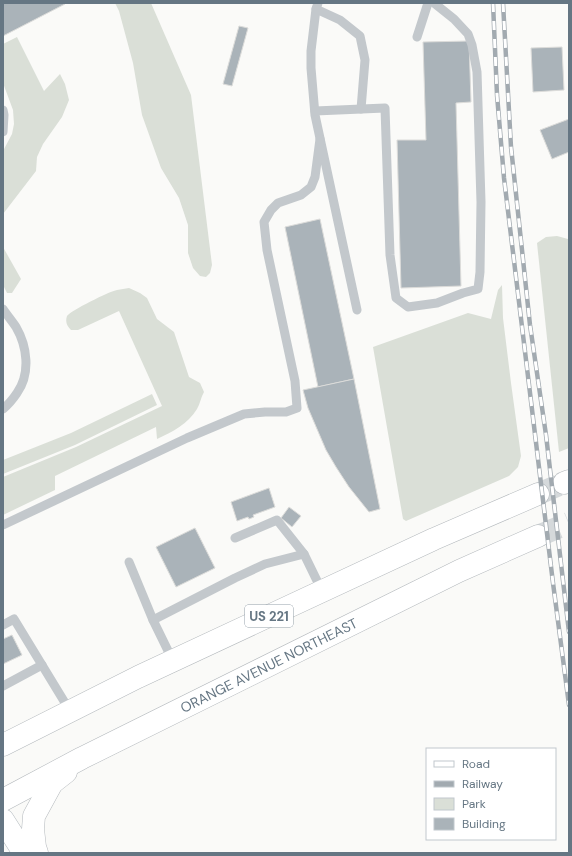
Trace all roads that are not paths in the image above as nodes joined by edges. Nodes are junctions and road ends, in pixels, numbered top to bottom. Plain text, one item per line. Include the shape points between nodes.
1 (428, 3) edge
2 (434, 3) edge
3 (317, 6) edge
4 (417, 37) dead end
5 (361, 109) junction
6 (3, 110) edge
7 (314, 111) junction
8 (3, 132) edge
9 (320, 140) junction
10 (3, 309) edge
11 (357, 310) dead end
12 (3, 409) edge
13 (538, 494) tunnel mouth
14 (3, 525) edge
15 (538, 536) tunnel mouth
16 (235, 538) dead end
17 (304, 554) junction
18 (129, 562) dead end
19 (322, 591) junction
20 (153, 620) junction
21 (3, 625) edge
22 (173, 661) junction
23 (42, 665) junction
24 (4, 684) edge
25 (70, 711) junction
26 (3, 745) edge
27 (82, 758) junction
28 (3, 800) edge
29 (3, 820) edge
30 (24, 853) edge
31 (37, 853) edge

1 - 4 lane
2 - 5 lane via 468,34 477,72 481,202 478,289 421,306 408,307 396,298 390,255 385,108
3 - 5 lane via 360,36 365,60
3 - 7 lane via 310,51
5 - 7 lane
6 - 8 lane
7 - 9 lane
9 - 11 lane
9 - 14 lane via 315,177 311,187 301,195 278,203 270,210 264,222 267,250 295,382 297,408 286,412 244,414 187,438
10 - 12 lane via 22,340 26,353 26,370 21,388
13 - 19 main road, US 221
15 - 27 main road, ORANGE AVENUE NORTHEAST via 458,571
16 - 17 lane via 277,520
17 - 19 lane
17 - 20 lane via 265,564
18 - 20 lane
19 - 22 main road, US 221
20 - 22 lane
21 - 23 lane via 14,619
22 - 25 main road, US 221
23 - 24 lane
23 - 25 lane
25 - 26 main road, US 221
27 - 28 main road, ORANGE AVENUE NORTHEAST
27 - 31 main road via 52,783 34,816 32,830
29 - 30 main road

